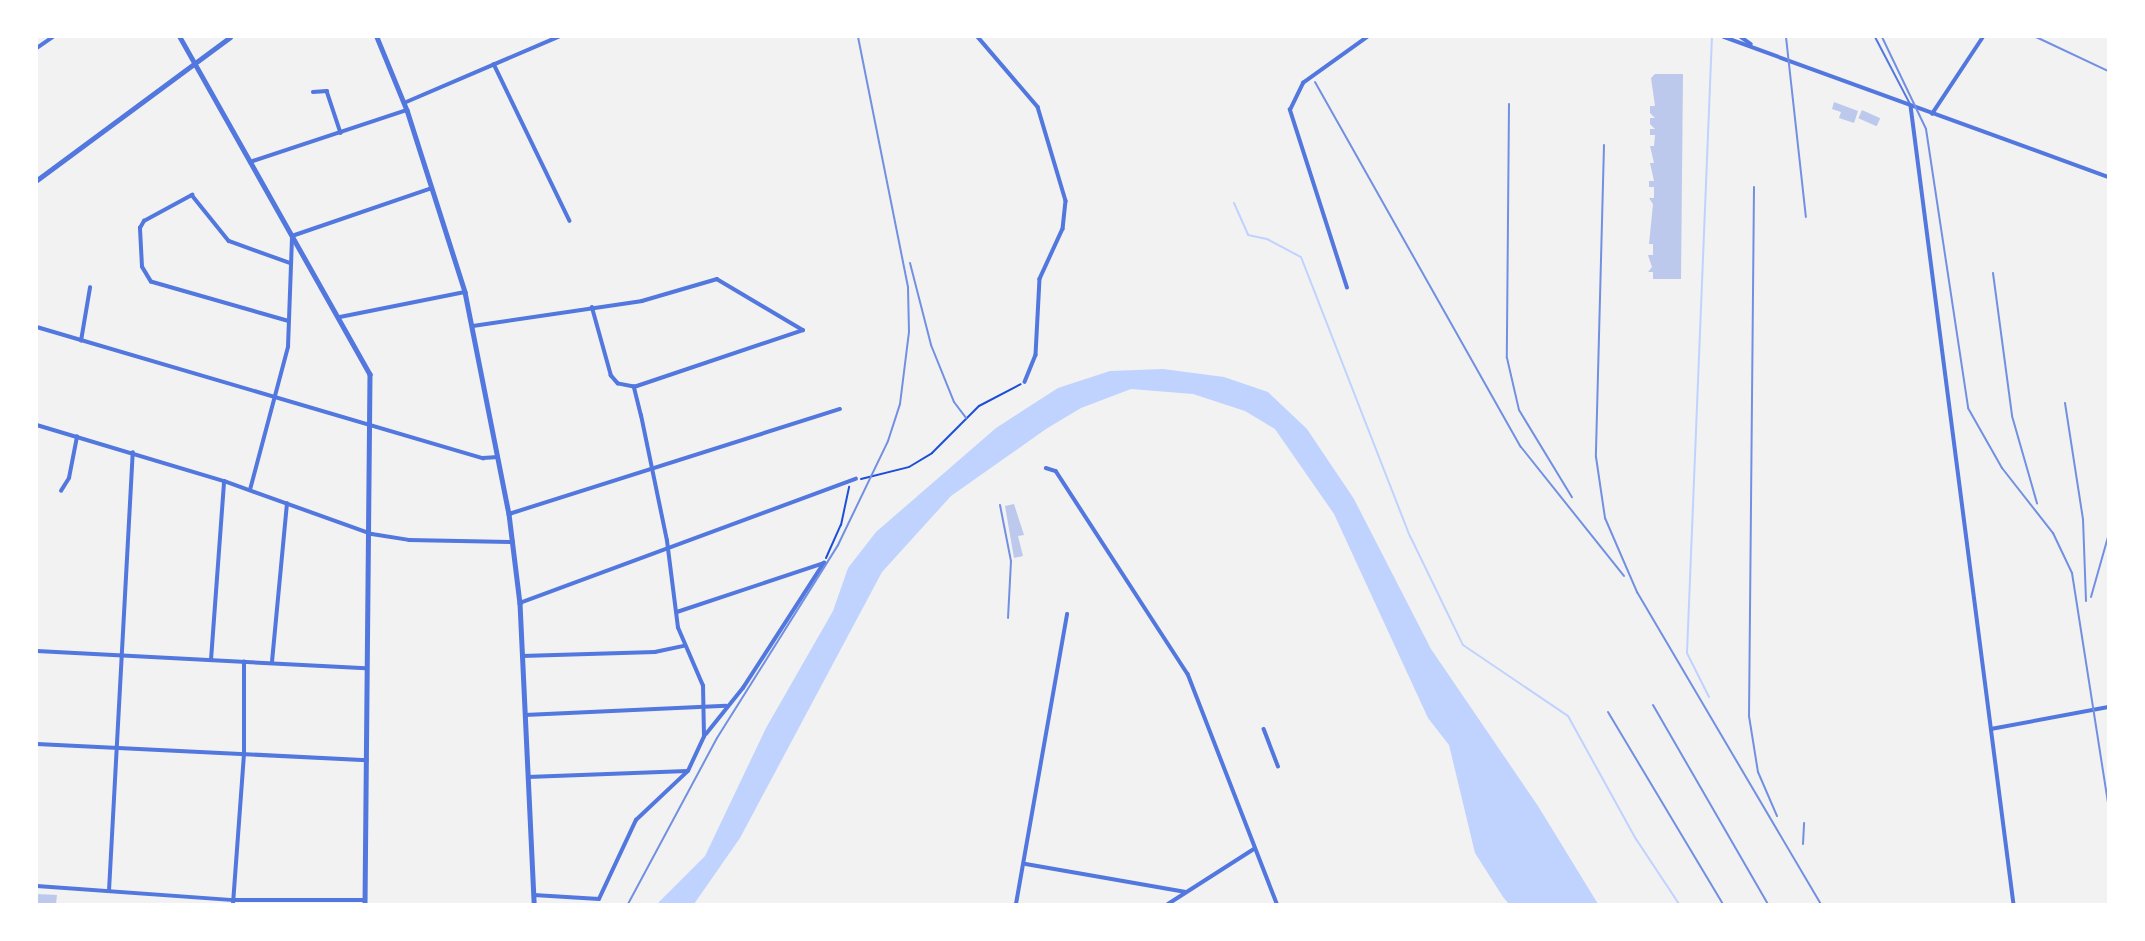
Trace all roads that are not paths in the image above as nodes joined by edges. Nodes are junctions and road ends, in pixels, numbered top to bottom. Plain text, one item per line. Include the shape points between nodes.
1 (53, 37) edge
2 (180, 37) edge
3 (230, 37) edge
4 (377, 37) edge
5 (558, 37) edge
6 (978, 37) edge
7 (1367, 37) edge
8 (1724, 37) edge
9 (1741, 37) edge
10 (1875, 37) edge
11 (1983, 37) edge
12 (37, 48) edge
13 (1756, 48) junction
14 (196, 64) junction
15 (494, 64) junction
16 (313, 92) dead end
17 (404, 103) junction
18 (1911, 106) junction
19 (407, 110) junction
20 (1932, 114) junction
21 (341, 133) junction
22 (253, 161) junction
23 (2108, 177) edge
24 (37, 180) edge
25 (433, 188) junction
26 (570, 222) dead end
27 (292, 236) junction
28 (290, 264) junction
29 (90, 288) dead end
30 (1347, 288) dead end
31 (465, 292) junction
32 (592, 308) junction
33 (340, 317) junction
34 (287, 321) junction
35 (473, 326) junction
36 (37, 327) edge
37 (81, 341) junction
38 (1025, 382) road end
39 (634, 387) junction
40 (275, 398) junction
41 (841, 409) dead end
42 (37, 425) edge
43 (370, 426) junction
44 (77, 437) junction
45 (133, 453) junction
46 (498, 457) junction
47 (1046, 468) dead end
48 (650, 470) junction
49 (856, 479) road end
50 (224, 481) junction
51 (250, 490) junction
52 (61, 491) dead end
53 (287, 503) junction
54 (509, 514) junction
55 (372, 534) junction
56 (513, 542) junction
57 (667, 552) junction
58 (520, 603) junction
59 (677, 612) junction
60 (1067, 614) dead end
61 (683, 646) junction
62 (37, 651) edge
63 (522, 656) junction
64 (122, 657) junction
65 (211, 660) junction
66 (244, 662) junction
67 (272, 662) junction
68 (369, 668) junction
69 (728, 706) junction
70 (2108, 707) edge
71 (706, 710) junction
72 (525, 715) junction
73 (1264, 729) dead end
74 (1991, 729) junction
75 (704, 737) junction
76 (37, 744) edge
77 (118, 747) junction
78 (244, 753) junction
79 (367, 760) junction
80 (1278, 766) dead end
81 (688, 771) junction
82 (528, 777) junction
83 (1254, 849) junction
84 (1025, 864) junction
85 (37, 886) edge
86 (109, 891) junction
87 (1186, 892) junction
88 (534, 895) junction
89 (234, 902) edge
90 (365, 902) edge
91 (534, 904) edge
92 (1016, 904) edge
93 (1168, 904) edge
94 (1277, 904) edge
95 (2014, 904) edge

1 - 12 street
2 - 14 street
3 - 14 street
4 - 17 street
5 - 15 street
6 - 38 street via 1038,107 1066,201 1063,229 1040,279 1036,355
7 - 30 street via 1303,83 1290,110
8 - 13 street
9 - 13 street
10 - 18 lane
11 - 20 street
13 - 18 street
14 - 22 street
14 - 24 street
15 - 17 street
15 - 26 street
16 - 21 street via 327,91
17 - 19 street
18 - 20 street
18 - 74 street
19 - 21 street
19 - 25 street
20 - 23 street
21 - 22 street
22 - 27 street
25 - 27 street
25 - 31 street
27 - 28 street
27 - 33 street
28 - 34 street
28 - 34 street via 229,241 192,195 144,221 140,228 142,267 151,282
29 - 37 street
31 - 33 street
31 - 35 street
32 - 35 street
32 - 39 street via 611,376 618,384
32 - 39 street via 642,301 723,279 803,330
33 - 43 street via 370,374
34 - 40 street via 288,347
35 - 46 street
36 - 37 street
37 - 40 street
39 - 48 street
40 - 43 street
40 - 51 street
41 - 48 street
42 - 44 street
43 - 46 street via 483,458
43 - 55 street
44 - 45 street
44 - 52 street via 69,478
45 - 50 street
45 - 64 street
46 - 54 street
47 - 83 street via 1056,471 1188,674
48 - 54 street
48 - 57 street
49 - 57 street
50 - 51 street
50 - 65 street
51 - 53 street
53 - 55 street
53 - 67 street
54 - 56 street
55 - 56 street via 409,540
55 - 68 street
56 - 58 street
57 - 58 street
57 - 59 street
58 - 63 street
59 - 61 street
59 - 69 street via 824,563
60 - 84 street
61 - 63 street via 655,652
61 - 71 street via 695,664
62 - 64 street
63 - 72 street
64 - 65 street
64 - 77 street
65 - 66 street
66 - 67 street
66 - 78 street
67 - 68 street
68 - 79 street
69 - 71 street
69 - 75 street
70 - 74 street
71 - 72 street
71 - 75 street
72 - 82 street
73 - 80 street
74 - 95 street
75 - 81 street
76 - 77 street
77 - 78 street
77 - 86 street
78 - 79 street
78 - 89 street
79 - 90 street
81 - 82 street
81 - 88 street via 636,820 599,899
82 - 88 street
83 - 87 street
83 - 94 street
84 - 87 street
84 - 92 street
85 - 86 street
86 - 89 street
87 - 93 street
88 - 91 street
89 - 90 street

